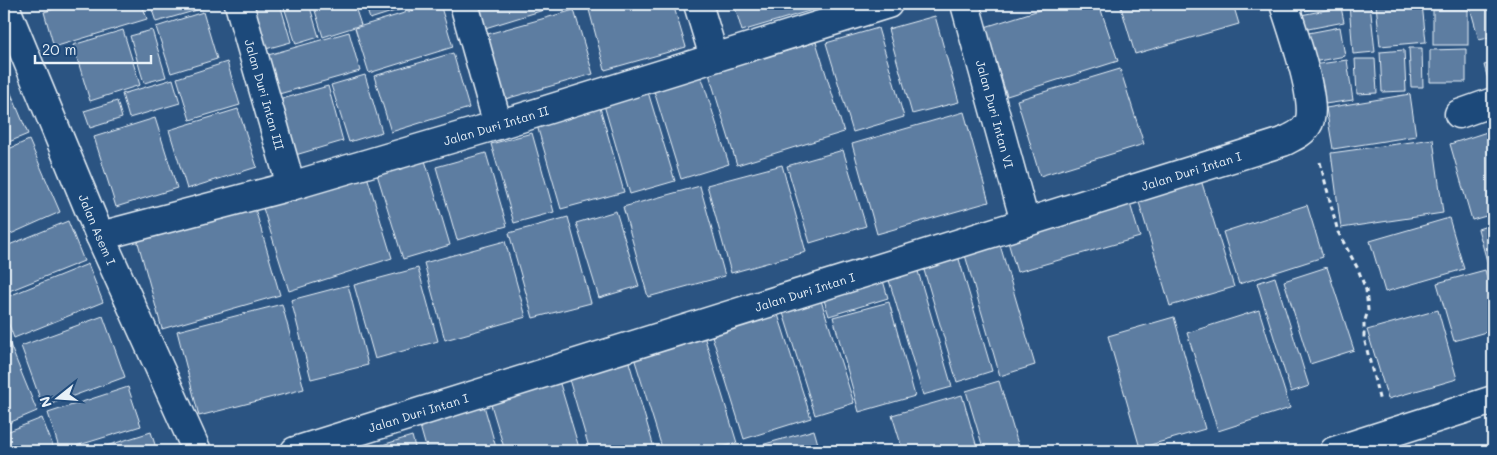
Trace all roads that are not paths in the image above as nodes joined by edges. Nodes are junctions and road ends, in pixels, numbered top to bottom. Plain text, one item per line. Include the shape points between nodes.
1 (4, 4) edge
2 (239, 4) edge
3 (464, 4) edge
4 (698, 4) edge
5 (888, 4) edge
6 (966, 4) edge
7 (1284, 4) edge
8 (714, 57) junction
9 (1493, 102) edge
10 (1459, 114) dead end
11 (498, 125) junction
12 (290, 186) junction
13 (1025, 222) junction
14 (100, 236) junction
15 (1493, 400) edge
16 (197, 451) edge
17 (295, 451) edge
18 (1334, 451) edge

1 - 14 street, Jalan Asem I
2 - 12 street, Jalan Duri Intan III
3 - 11 street
4 - 8 street
5 - 8 street, Jalan Duri Intan II
6 - 13 street, Jalan Duri Intan VI
7 - 13 street, Jalan Duri Intan I via 1310,90 1310,123 1298,135
8 - 11 street, Jalan Duri Intan II
9 - 10 street
11 - 12 street, Jalan Duri Intan II
12 - 14 street, Jalan Duri Intan II
13 - 17 street, Jalan Duri Intan I
14 - 16 street, Jalan Asem I
15 - 18 street

